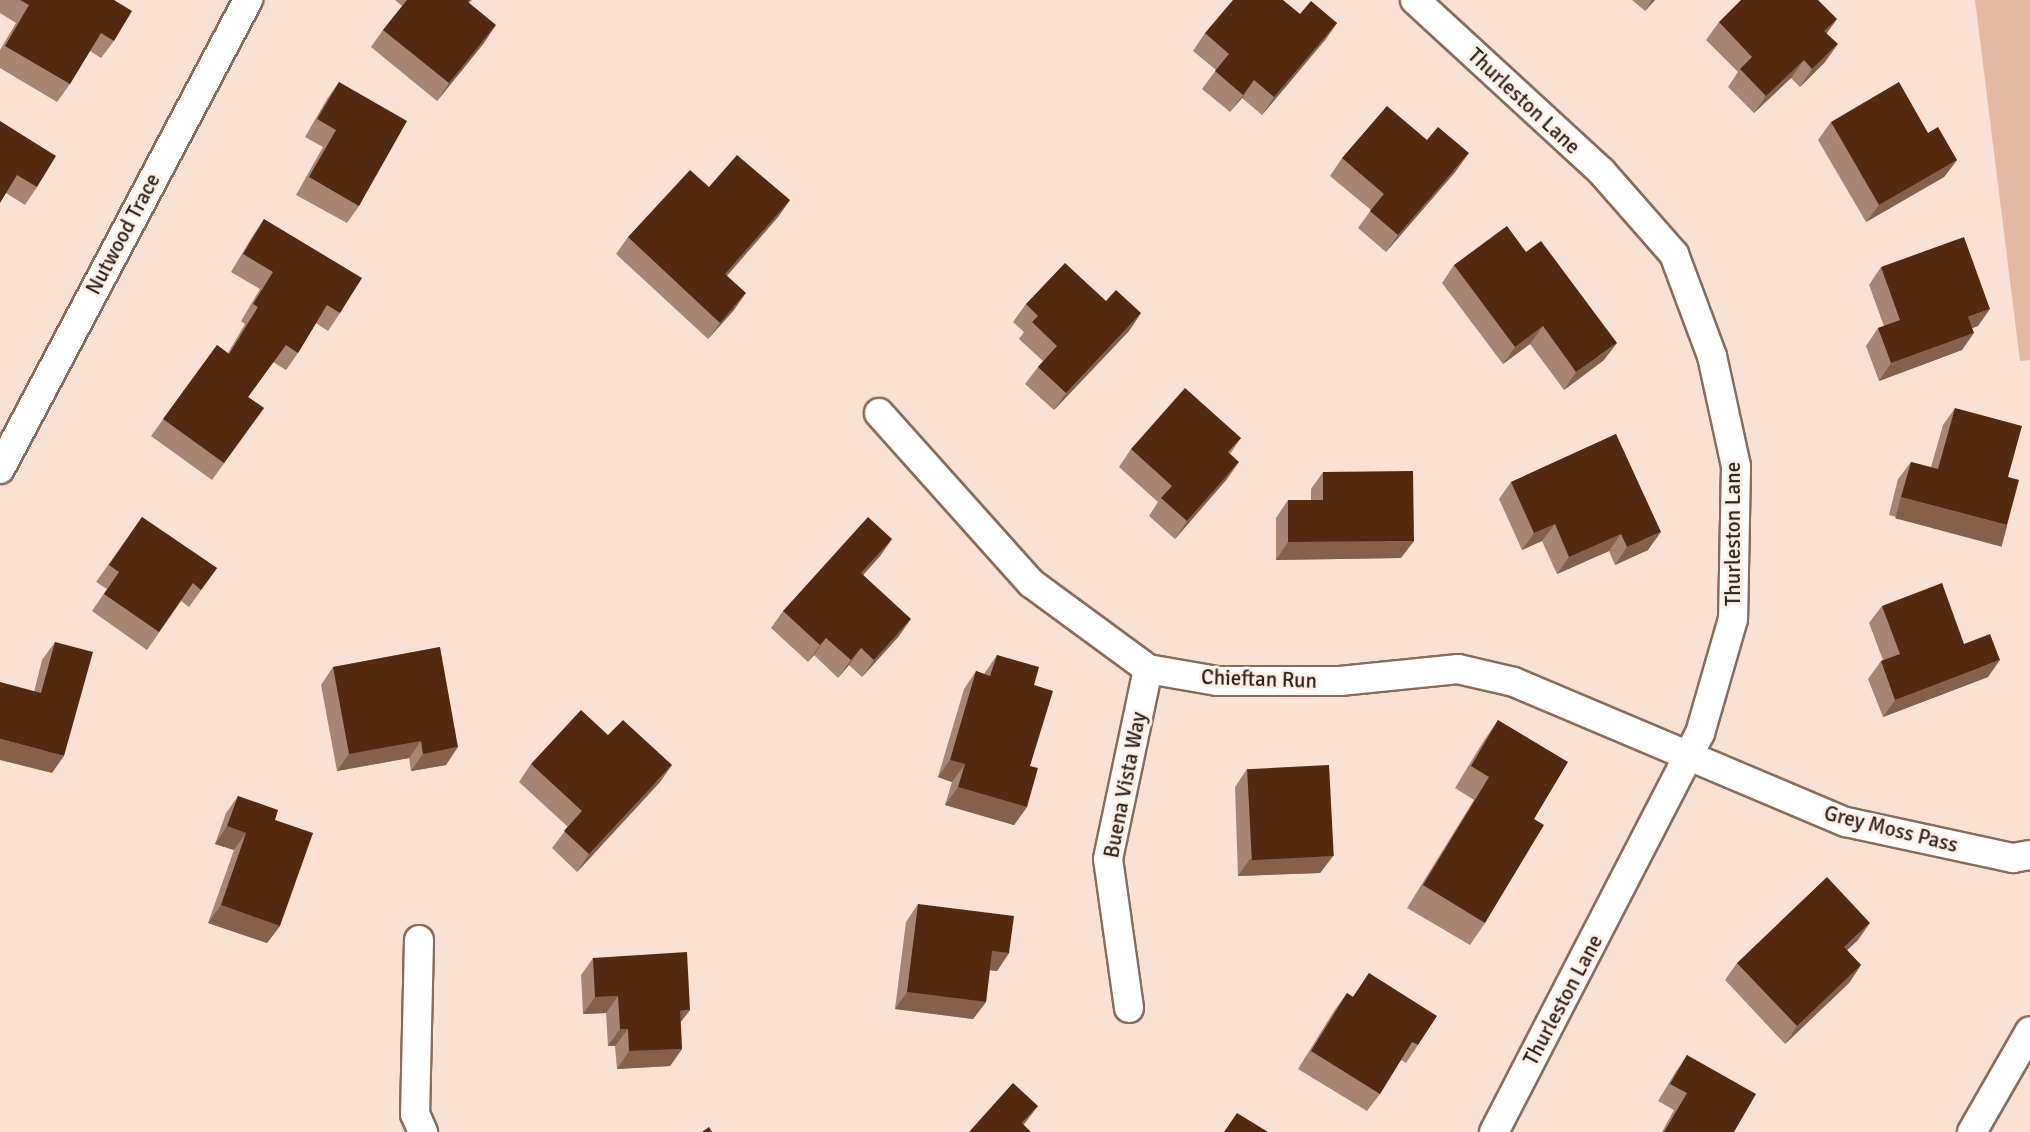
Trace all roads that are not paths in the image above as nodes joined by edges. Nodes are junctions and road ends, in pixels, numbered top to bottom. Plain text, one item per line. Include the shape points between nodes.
1 (248, 0) edge
2 (1415, 0) edge
3 (879, 412) dead end
4 (0, 469) edge
5 (1148, 669) junction
6 (1689, 758) junction
7 (2030, 855) edge
8 (419, 940) dead end
9 (1129, 1008) dead end
10 (2030, 1031) edge
11 (423, 1132) edge
12 (1494, 1132) edge
13 (1972, 1132) edge

1 - 4 street, Nutwood Trace
2 - 6 street, Thurleston Lane via 1601,171 1674,255 1694,299 1736,466 1733,619
3 - 5 street, Chieftan Run via 1031,583
5 - 6 street, Chieftan Run via 1217,681 1340,681 1458,669 1514,682
5 - 9 street, Buena Vista Way via 1108,860
6 - 7 street, Grey Moss Pass via 1846,822 2013,858
6 - 12 street, Thurleston Lane
8 - 11 street via 415,1114
10 - 13 street

